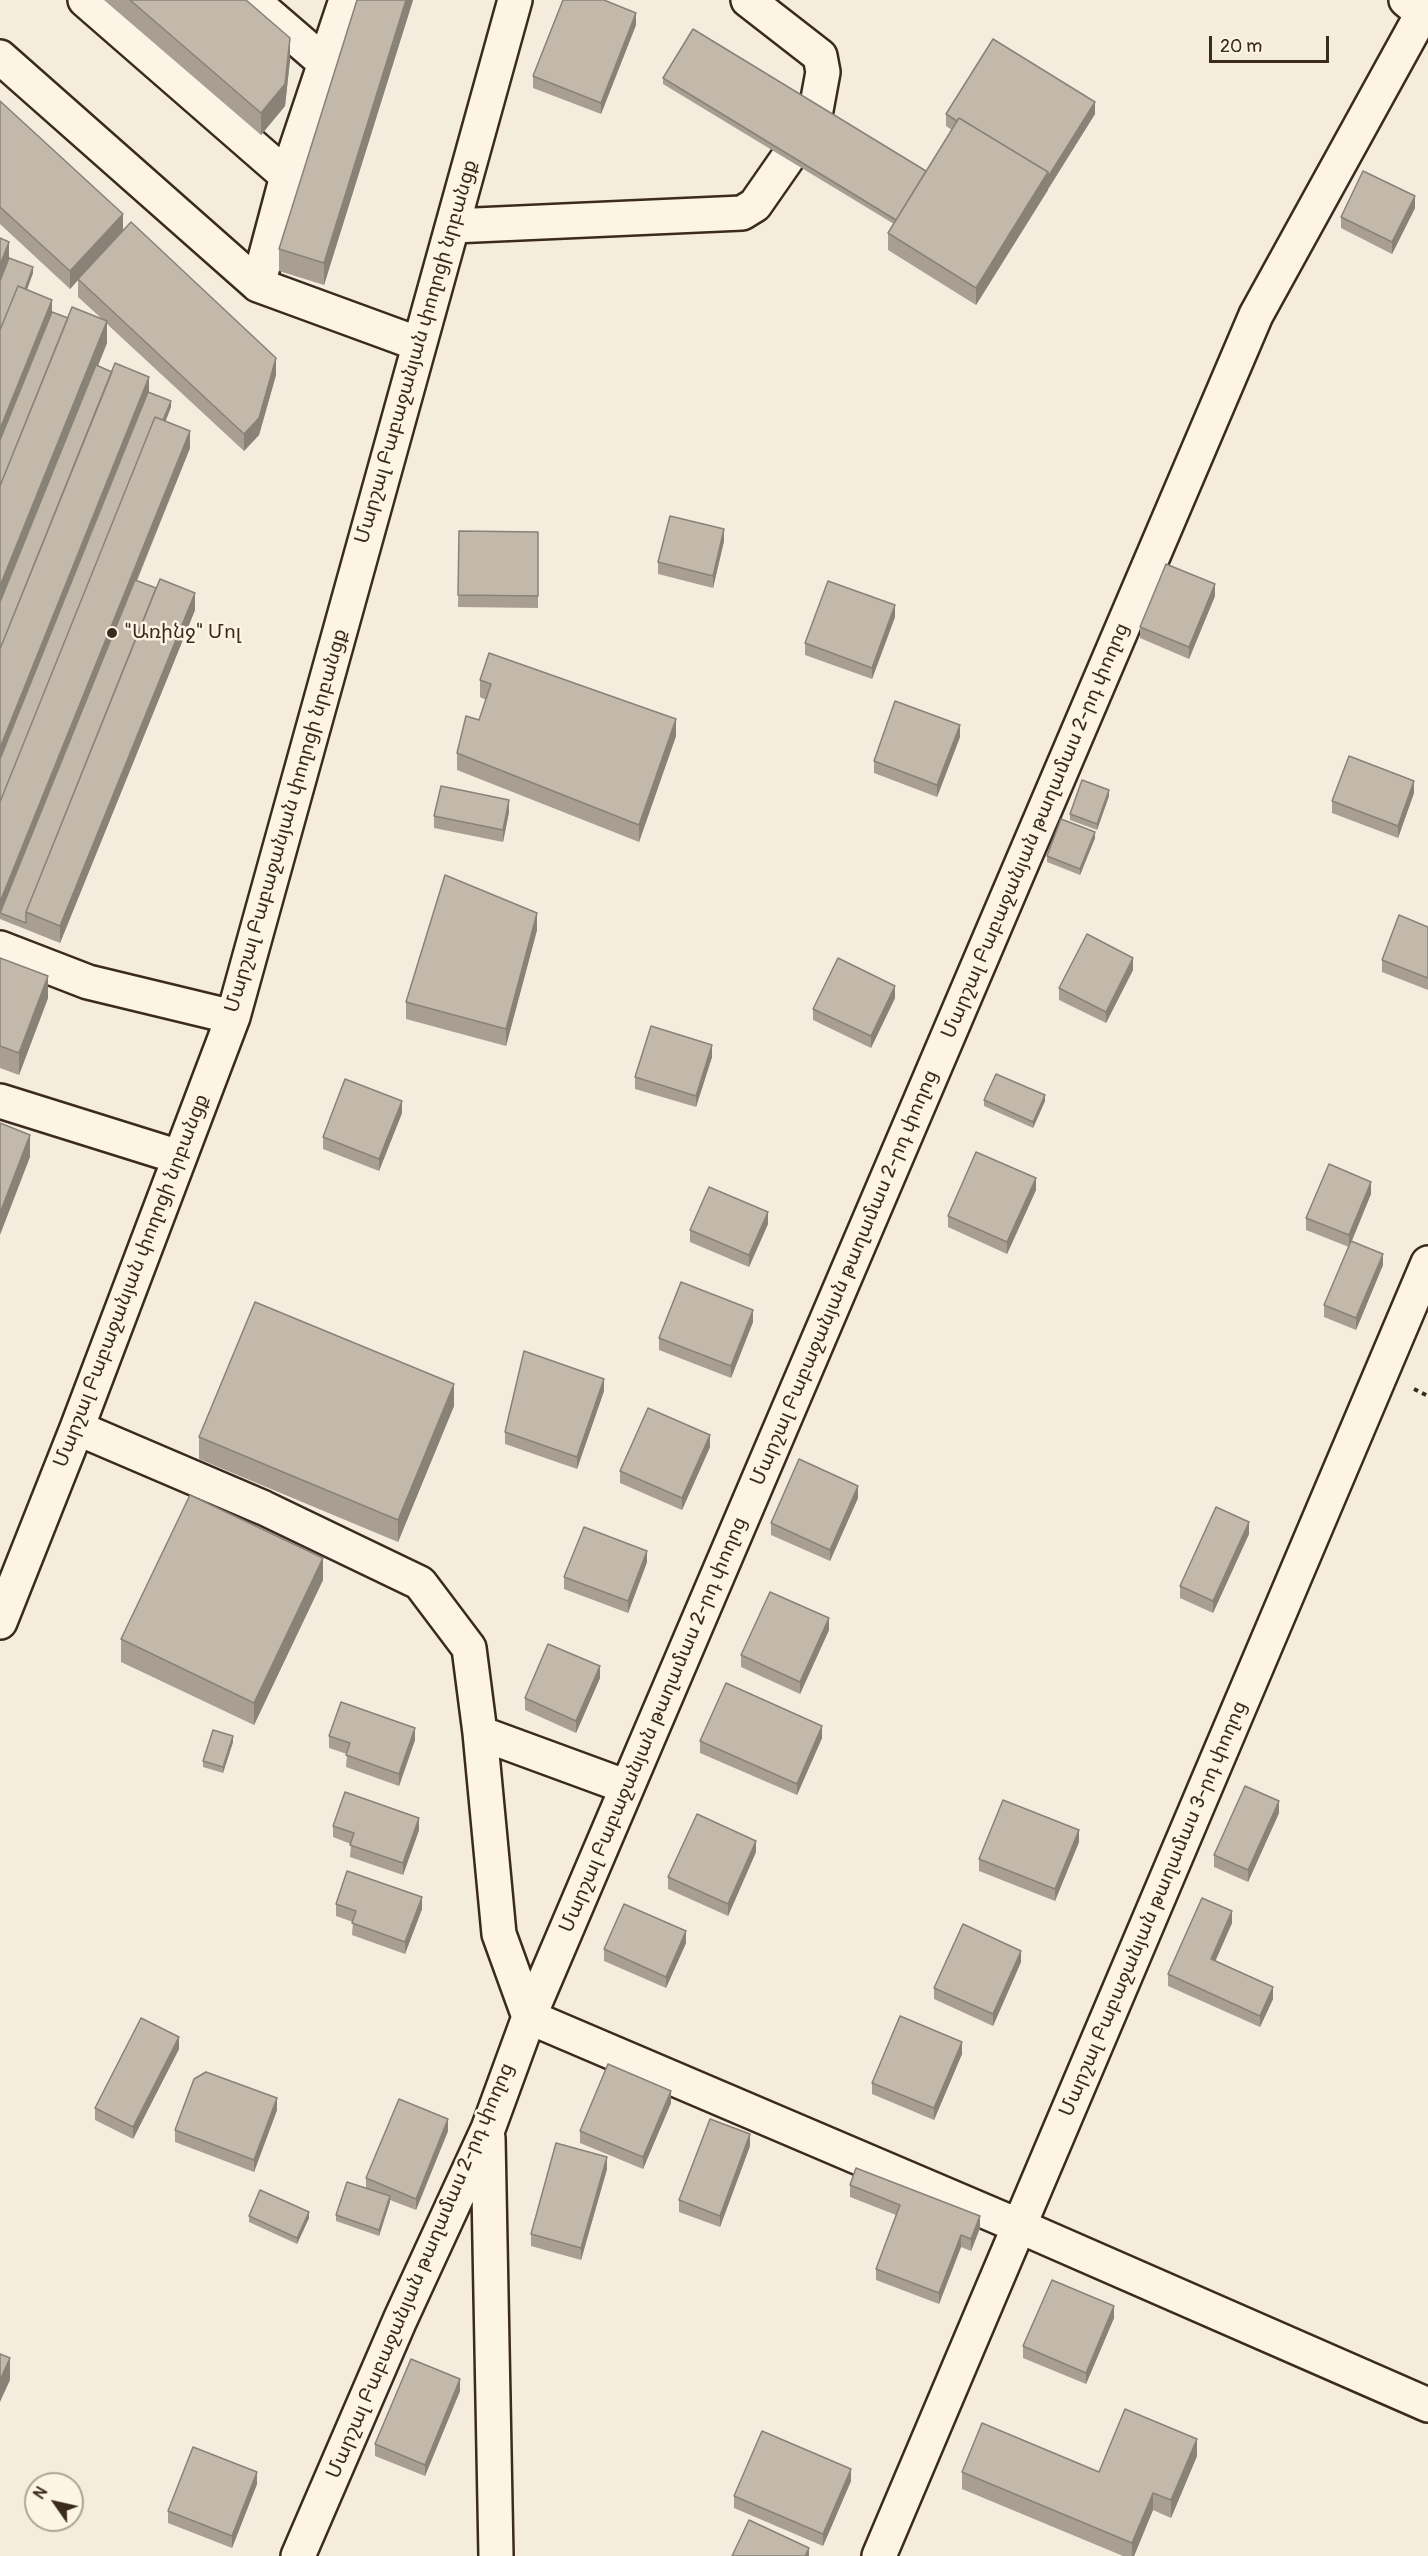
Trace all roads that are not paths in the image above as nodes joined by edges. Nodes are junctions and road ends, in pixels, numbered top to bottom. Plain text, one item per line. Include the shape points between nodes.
1 (86, 0) edge
2 (252, 0) edge
3 (346, 0) edge
4 (515, 0) edge
5 (748, 0) edge
6 (1421, 11) edge
7 (0, 57) edge
8 (325, 63) junction
9 (816, 110) edge
10 (787, 159) edge
11 (287, 176) junction
12 (453, 226) junction
13 (258, 285) junction
14 (419, 344) junction
15 (0, 948) edge
16 (233, 1017) junction
17 (0, 1101) edge
18 (179, 1157) junction
19 (1428, 1263) edge
20 (77, 1428) junction
21 (0, 1622) edge
22 (480, 1733) junction
23 (627, 1787) junction
24 (529, 2017) junction
25 (488, 2129) junction
26 (1019, 2226) junction
27 (1428, 2404) edge
28 (298, 2556) edge
29 (496, 2556) edge
30 (879, 2556) edge

1 - 11 street
2 - 8 street
3 - 8 street
4 - 12 street, Մարշալ Բաբաջանյան փողոցի նրբանցք
5 - 9 street via 820,56 824,72
6 - 23 street, Մարշալ Բաբաջանյան թաղամաս 2-րդ փողոց via 1256,315
7 - 13 street
8 - 11 street
10 - 12 street via 755,205 742,213
11 - 13 street
12 - 14 street, Մարշալ Բաբաջանյան փողոցի նրբանցք
13 - 14 street
14 - 16 street, Մարշալ Բաբաջանյան փողոցի նրբանցք
15 - 16 street via 88,982
16 - 18 street, Մարշալ Բաբաջանյան փողոցի նրբանցք
17 - 18 street
18 - 20 street, Մարշալ Բաբաջանյան փողոցի նրբանցք
19 - 26 street, Մարշալ Բաբաջանյան թաղամաս 3-րդ փողոց
20 - 21 street, Մարշալ Բաբաջանյան փողոցի նրբանցք
20 - 22 street via 264,1508 420,1583 469,1648
22 - 23 street
22 - 24 street via 499,1934
23 - 24 street, Մարշալ Բաբաջանյան թաղամաս 2-րդ փողոց
24 - 25 street, Մարշալ Բաբաջանյան թաղամաս 2-րդ փողոց
24 - 26 street
25 - 28 street, Մարշալ Բաբաջանյան թաղամաս 2-րդ փողոց
25 - 29 street
26 - 27 street
26 - 30 street, Մարշալ Բաբաջանյան թաղամաս 3-րդ փողոց

